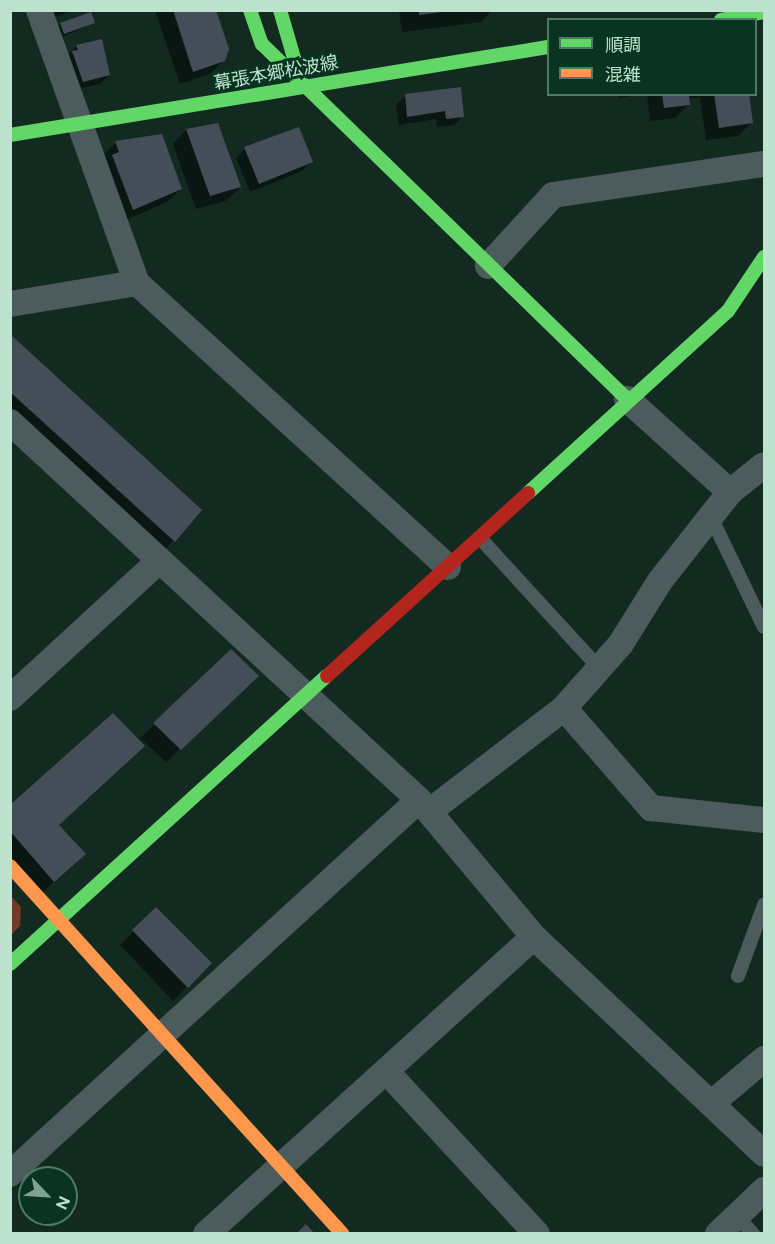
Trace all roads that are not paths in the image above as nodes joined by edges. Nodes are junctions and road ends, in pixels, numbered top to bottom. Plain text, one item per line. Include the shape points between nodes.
1 (39, 10) edge
2 (250, 10) edge
3 (280, 10) edge
4 (765, 12) edge
5 (732, 18) edge
6 (547, 47) edge
7 (303, 86) junction
8 (81, 124) junction
9 (10, 135) edge
10 (765, 164) edge
11 (765, 257) edge
12 (488, 266) junction
13 (137, 283) junction
14 (10, 304) edge
15 (627, 399) junction
16 (10, 422) edge
17 (765, 465) edge
18 (730, 492) junction
19 (711, 517) junction
20 (480, 538) junction
21 (159, 561) junction
22 (448, 567) junction
23 (765, 627) edge
24 (600, 669) junction
25 (307, 694) junction
26 (10, 698) edge
27 (564, 708) junction
28 (424, 806) junction
29 (765, 820) edge
30 (10, 866) edge
31 (765, 905) edge
32 (60, 920) junction
33 (534, 937) junction
34 (10, 964) edge
35 (738, 976) dead end
36 (164, 1036) junction
37 (765, 1059) edge
38 (386, 1071) junction
39 (713, 1102) junction
40 (765, 1154) edge
41 (281, 1166) junction
42 (10, 1174) edge
43 (765, 1190) edge
44 (745, 1225) edge
45 (206, 1233) edge
46 (342, 1233) edge
47 (537, 1233) edge
48 (718, 1233) edge

1 - 8 street
2 - 7 street via 262,44
3 - 7 street
4 - 5 street
6 - 7 street, 幕張本郷松波線
7 - 8 street, 幕張本郷松波線
7 - 12 street
8 - 9 street, 幕張本郷松波線
8 - 13 street
10 - 12 street via 553,195
11 - 15 street via 728,311
12 - 15 street
13 - 14 street
13 - 22 street
15 - 18 street
15 - 20 street
16 - 21 street
17 - 18 street
18 - 19 street
19 - 23 lane
19 - 24 street via 660,580
20 - 22 street
20 - 24 lane
21 - 25 street
21 - 26 street
22 - 25 street
24 - 27 street
25 - 28 street
25 - 32 street
27 - 28 street
27 - 29 street via 651,808
28 - 33 street
28 - 36 street
30 - 32 street
31 - 35 lane
32 - 34 street
32 - 36 street
33 - 38 street
33 - 39 street
36 - 41 street
36 - 42 street
37 - 39 street
38 - 41 street
38 - 47 street
39 - 40 street
41 - 45 street
41 - 46 street
43 - 44 street
44 - 48 street

